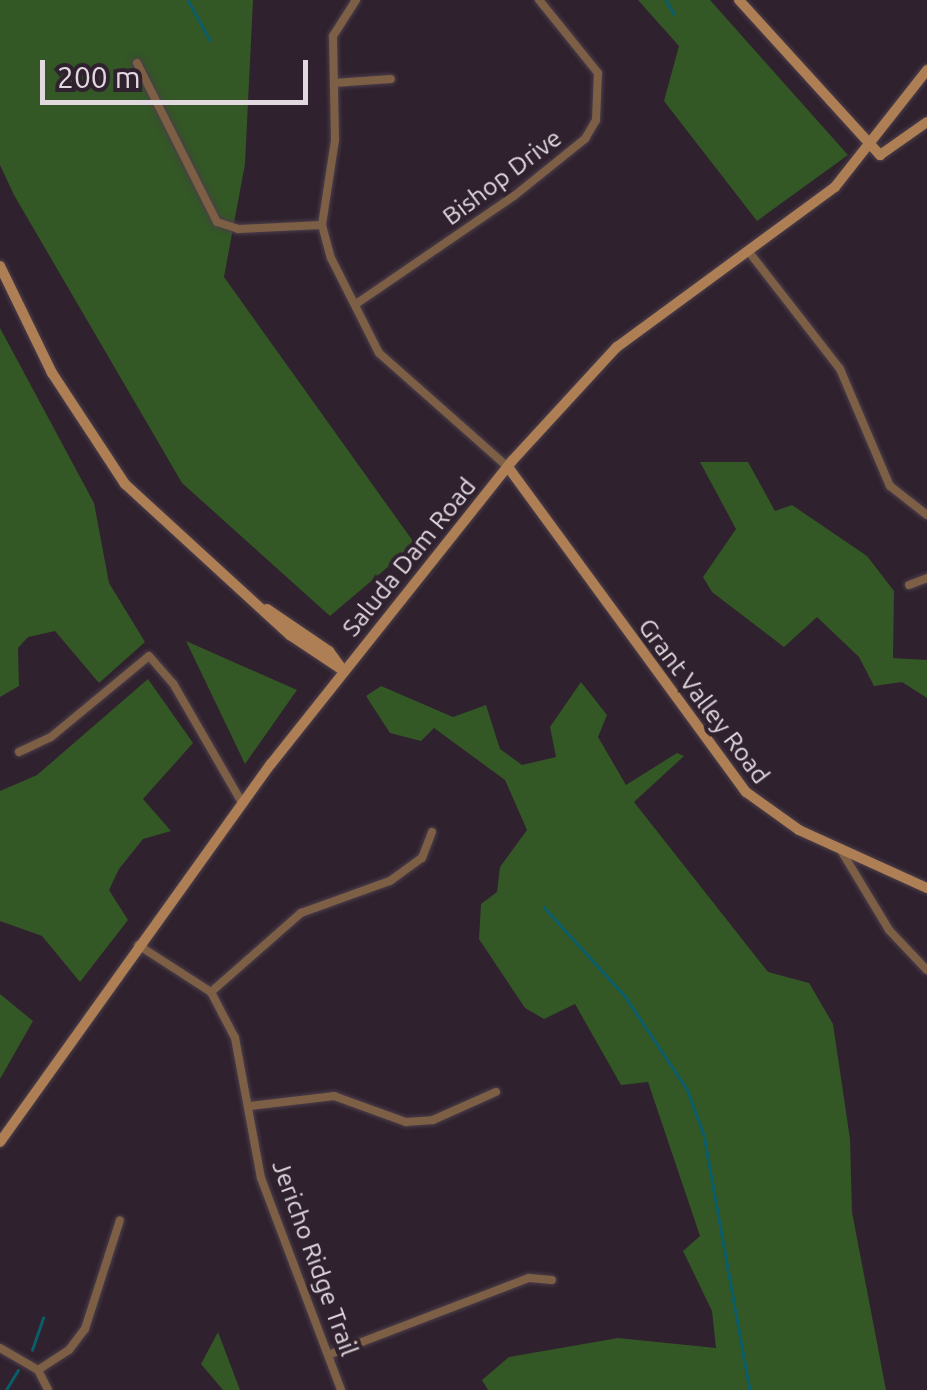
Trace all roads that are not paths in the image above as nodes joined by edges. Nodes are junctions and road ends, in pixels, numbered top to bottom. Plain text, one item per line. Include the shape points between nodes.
1 (356, 0) edge
2 (538, 0) edge
3 (738, 0) edge
4 (137, 63) dead end
5 (926, 75) edge
6 (391, 79) dead end
7 (334, 83) junction
8 (927, 122) edge
9 (870, 148) junction
10 (322, 225) junction
11 (749, 252) junction
12 (0, 266) edge
13 (356, 304) junction
14 (508, 467) junction
15 (927, 515) edge
16 (927, 578) edge
17 (909, 585) dead end
18 (344, 670) junction
19 (19, 752) dead end
20 (242, 803) junction
21 (432, 832) dead end
22 (842, 852) junction
23 (927, 888) edge
24 (138, 945) junction
25 (927, 970) edge
26 (211, 992) junction
27 (496, 1092) dead end
28 (250, 1106) junction
29 (0, 1142) edge
30 (120, 1220) dead end
31 (552, 1280) dead end
32 (0, 1348) edge
33 (328, 1355) junction
34 (38, 1370) junction
35 (48, 1390) edge
36 (342, 1390) edge

1 - 7 street via 334,28
2 - 13 street, Bishop Drive via 598,74 596,120 585,139
3 - 9 street
4 - 10 street via 217,222 238,229
5 - 9 street, Saluda Dam Road
6 - 7 street
7 - 10 street via 335,140
8 - 9 street via 888,153
9 - 11 street, Saluda Dam Road via 835,187
10 - 13 street
11 - 14 street, Saluda Dam Road via 616,347
11 - 15 street via 840,369 890,486
12 - 18 street via 95,445 150,510 254,602 329,651
13 - 14 street via 379,353
14 - 18 street, Saluda Dam Road
14 - 22 street, Grant Valley Road via 746,792 773,815
16 - 17 street
18 - 20 street, Saluda Dam Road
19 - 20 street via 52,737 148,656 174,685
20 - 24 street, Saluda Dam Road
21 - 26 street via 422,858 390,881 301,913
22 - 23 street, Grant Valley Road
22 - 25 street via 889,930
24 - 26 street, Jericho Ridge Trail
24 - 29 street, Saluda Dam Road
26 - 28 street, Jericho Ridge Trail via 235,1038
27 - 28 street via 433,1120 406,1122 334,1096
28 - 33 street, Jericho Ridge Trail via 262,1178
30 - 34 street via 85,1329 69,1350
31 - 33 street via 529,1278
32 - 34 street
33 - 36 street, Jericho Ridge Trail
34 - 35 street

